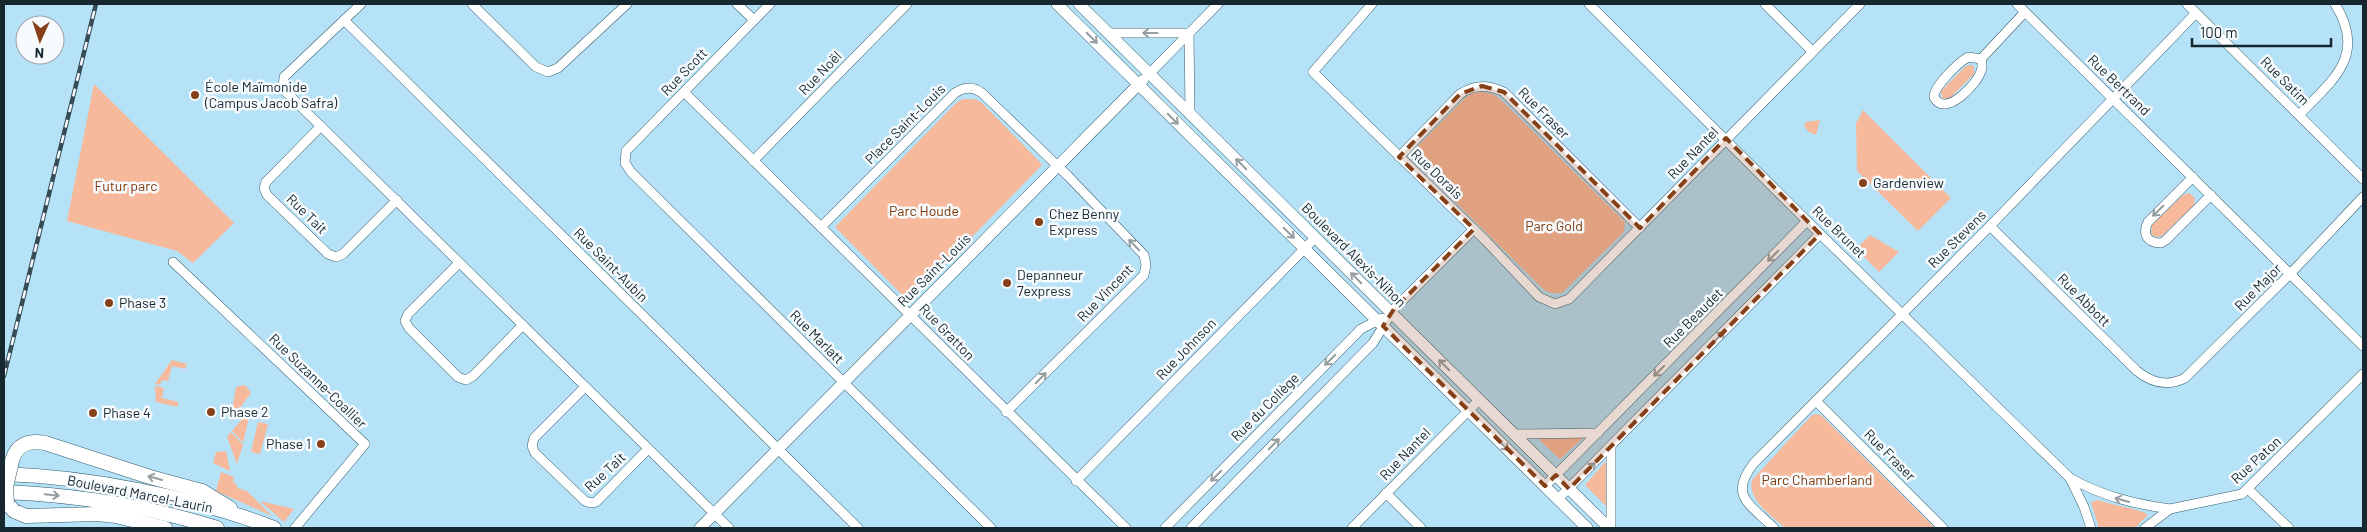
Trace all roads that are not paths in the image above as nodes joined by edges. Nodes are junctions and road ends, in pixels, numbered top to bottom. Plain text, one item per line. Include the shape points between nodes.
1 (362, 4) edge
2 (472, 4) edge
3 (628, 4) edge
4 (737, 4) edge
5 (770, 4) edge
6 (907, 4) edge
7 (1057, 4) edge
8 (1079, 4) edge
9 (1218, 4) edge
10 (1372, 4) edge
11 (1589, 4) edge
12 (1765, 4) edge
13 (1860, 4) edge
14 (2017, 4) edge
15 (2186, 4) edge
16 (2335, 4) edge
17 (2026, 12) junction
18 (2196, 13) junction
19 (344, 20) junction
20 (754, 20) junction
21 (1108, 33) junction
22 (1190, 33) junction
23 (1812, 51) junction
24 (1982, 59) junction
25 (1149, 74) junction
26 (1138, 85) junction
27 (684, 92) junction
28 (2113, 98) junction
29 (1190, 113) junction
30 (2299, 115) junction
31 (321, 126) junction
32 (1726, 138) junction
33 (1399, 156) junction
34 (753, 161) junction
35 (625, 163) joint
36 (1058, 166) junction
37 (2193, 177) junction
38 (2363, 179) edge
39 (2211, 195) junction
40 (2363, 197) edge
41 (396, 200) junction
42 (1807, 221) junction
43 (1990, 226) junction
44 (821, 227) junction
45 (1640, 228) junction
46 (1474, 229) junction
47 (1820, 234) junction
48 (1315, 238) junction
49 (1304, 249) junction
50 (173, 262) dead end
51 (459, 262) junction
52 (2291, 273) junction
53 (1540, 297) joint
54 (1391, 313) junction
55 (1903, 313) junction
56 (911, 314) junction
57 (1380, 323) junction
58 (523, 325) junction
59 (2363, 346) edge
60 (2363, 374) edge
61 (843, 382) junction
62 (2164, 384) joint
63 (585, 387) junction
64 (1479, 400) junction
65 (1816, 401) junction
66 (1468, 410) junction
67 (1006, 412) junction
68 (1598, 433) junction
69 (1514, 434) junction
70 (1611, 446) junction
71 (648, 449) junction
72 (778, 449) junction
73 (4, 474) edge
74 (1556, 476) junction
75 (2070, 478) junction
76 (1076, 480) junction
77 (1545, 486) junction
78 (1569, 489) junction
79 (2248, 490) junction
80 (1386, 493) junction
81 (6, 497) edge
82 (1558, 499) junction
83 (2170, 509) junction
84 (714, 514) junction
85 (243, 516) junction
86 (165, 528) edge
87 (217, 528) edge
88 (274, 528) edge
89 (295, 528) edge
90 (700, 528) edge
91 (729, 528) edge
92 (858, 528) edge
93 (991, 528) edge
94 (1126, 528) edge
95 (1165, 528) edge
96 (1191, 528) edge
97 (1352, 528) edge
98 (1421, 528) edge
99 (1587, 528) edge
100 (1610, 528) edge
101 (1774, 528) edge
102 (1943, 528) edge
103 (2091, 528) edge
104 (2145, 528) edge
105 (2289, 528) edge

1 - 19 street
2 - 3 street via 536,67 548,72 558,68
4 - 20 street
5 - 20 street, Rue Scott
6 - 34 street, Rue Noël
7 -> 26 street
8 - 21 street, Boulevard Alexis-Nihon
9 - 22 street, Rue Saint-Louis
10 - 33 street, Rue Dorais via 1313,72
11 - 32 street, Rue Brunet
12 - 23 street
13 - 23 street, Rue Nantel
14 - 17 street, Rue Bertrand
15 - 18 street, Rue Satim
16 - 30 street via 2345,18 2350,34 2348,56 2341,71
17 - 24 street
17 - 28 street, Rue Bertrand
18 - 28 street, Rue Stevens
18 - 30 street, Rue Satim
19 - 31 street via 284,78 282,84
19 - 72 street, Rue Saint-Aubin
20 - 27 street, Rue Scott
22 -> 21 street
21 - 25 street, Boulevard Alexis-Nihon
22 - 25 street, Rue Saint-Louis
22 - 29 street
23 - 32 street, Rue Nantel
24 - 24 street via 1968,57 1962,61 1936,88 1934,97 1937,102 1948,105 1955,101 1979,76
25 - 26 street, Rue Saint-Louis
25 - 29 street, Boulevard Alexis-Nihon
26 - 36 street, Rue Saint-Louis
26 -> 49 street
27 - 34 street, Rue Gratton
27 - 35 street, Rue Scott via 626,151
28 - 37 street, Rue Bertrand
28 - 43 street, Rue Stevens
48 -> 29 street, Boulevard Alexis-Nihon
30 - 38 street, Rue Satim
31 - 41 street
31 - 41 street, Rue Tait via 266,182 267,195 328,254 336,257 343,254
32 - 42 street, Rue Brunet
32 - 45 street, Rue Nantel
33 - 45 street, Rue Fraser via 1460,94 1470,88 1494,88 1504,92
33 - 46 street, Rue Dorais
34 - 44 street, Rue Gratton
35 - 61 street, Rue Marlatt
36 - 44 street, Place Saint-Louis via 982,92 962,89
36 - 56 street, Rue Saint-Louis
67 -> 36 street, Rue Vincent via 1144,275 1144,255
37 - 39 street, Rue Bertrand
37 -> 39 street via 2148,222 2145,235 2149,240 2161,244
39 - 52 street, Rue Bertrand
40 - 52 street, Rue Major
41 - 51 street
42 - 47 street, Rue Brunet
42 -> 68 street, Rue Beaudet
43 - 55 street, Rue Stevens
43 - 62 street, Rue Abbott via 2137,371 2152,381
44 - 56 street, Rue Gratton
45 - 53 street, Rue Nantel via 1569,299 1555,304
46 - 53 street, Rue Dorais
46 - 54 street, Rue du Collège
47 - 55 street, Rue Brunet
70 -> 47 street
48 - 49 street, Rue Johnson
54 -> 48 street, Boulevard Alexis-Nihon
49 - 57 street
49 - 76 street, Rue Johnson
50 - 89 street, Rue Suzanne-Coallier via 365,444
51 - 58 street
51 - 58 street via 408,314 405,321 408,328 466,380
52 - 59 street, Rue Bertrand
52 - 62 street, Rue Major via 2185,378
54 - 57 street, Rue du Collège
64 -> 54 street, Boulevard Alexis-Nihon
55 - 65 street, Rue Stevens
55 - 75 street, Rue Brunet
56 - 61 street, Rue Saint-Louis
56 - 67 street, Rue Gratton
57 - 66 street
57 -> 95 street, Rue du Collège via 1361,329
96 -> 57 street, Rue du Collège via 1374,343
58 - 63 street
60 - 79 street, Rue Paton
61 - 72 street, Rue Saint-Louis
61 - 93 street, Rue Marlatt
63 - 71 street
63 - 71 street, Rue Tait via 534,438 532,446 535,453 591,504
64 - 66 street, Rue Nantel
64 - 69 street, Boulevard Alexis-Nihon
65 - 101 street, Rue Stevens via 1743,478 1744,497
65 - 102 street, Rue Fraser
66 -> 77 street
66 - 80 street, Rue Nantel
67 - 76 street, Rue Gratton
68 - 69 street
68 - 74 street, Rue Beaudet
69 - 74 street, Boulevard Alexis-Nihon
78 -> 70 street
70 - 100 street
71 - 84 street
72 - 84 street, Rue Saint-Louis
72 - 92 street, Rue Saint-Aubin
73 - 85 main road, Boulevard Marcel-Laurin via 106,485
74 - 77 street, Rue Beaudet
74 - 78 street, Boulevard Alexis-Nihon
83 -> 75 street, Rue Brunet via 2109,496 2090,490
75 - 103 street, Rue Brunet
76 - 94 street, Rue Gratton
77 - 82 street
78 - 82 street
78 - 100 street, Boulevard Alexis-Nihon
79 - 83 street, Rue Paton via 2235,496
79 - 105 street
80 - 97 street, Rue Nantel
80 - 98 street
85 -> 81 main road, bridge via 202,491 32,442 16,450
81 - 86 main road via 14,511 26,516 97,514
81 -> 87 main road, Boulevard Marcel-Laurin via 56,495 117,504
82 - 99 street
83 - 104 street, Rue Paton
84 - 90 street, Rue Saint-Louis
84 - 91 street
85 - 88 main road, Boulevard Marcel-Laurin

